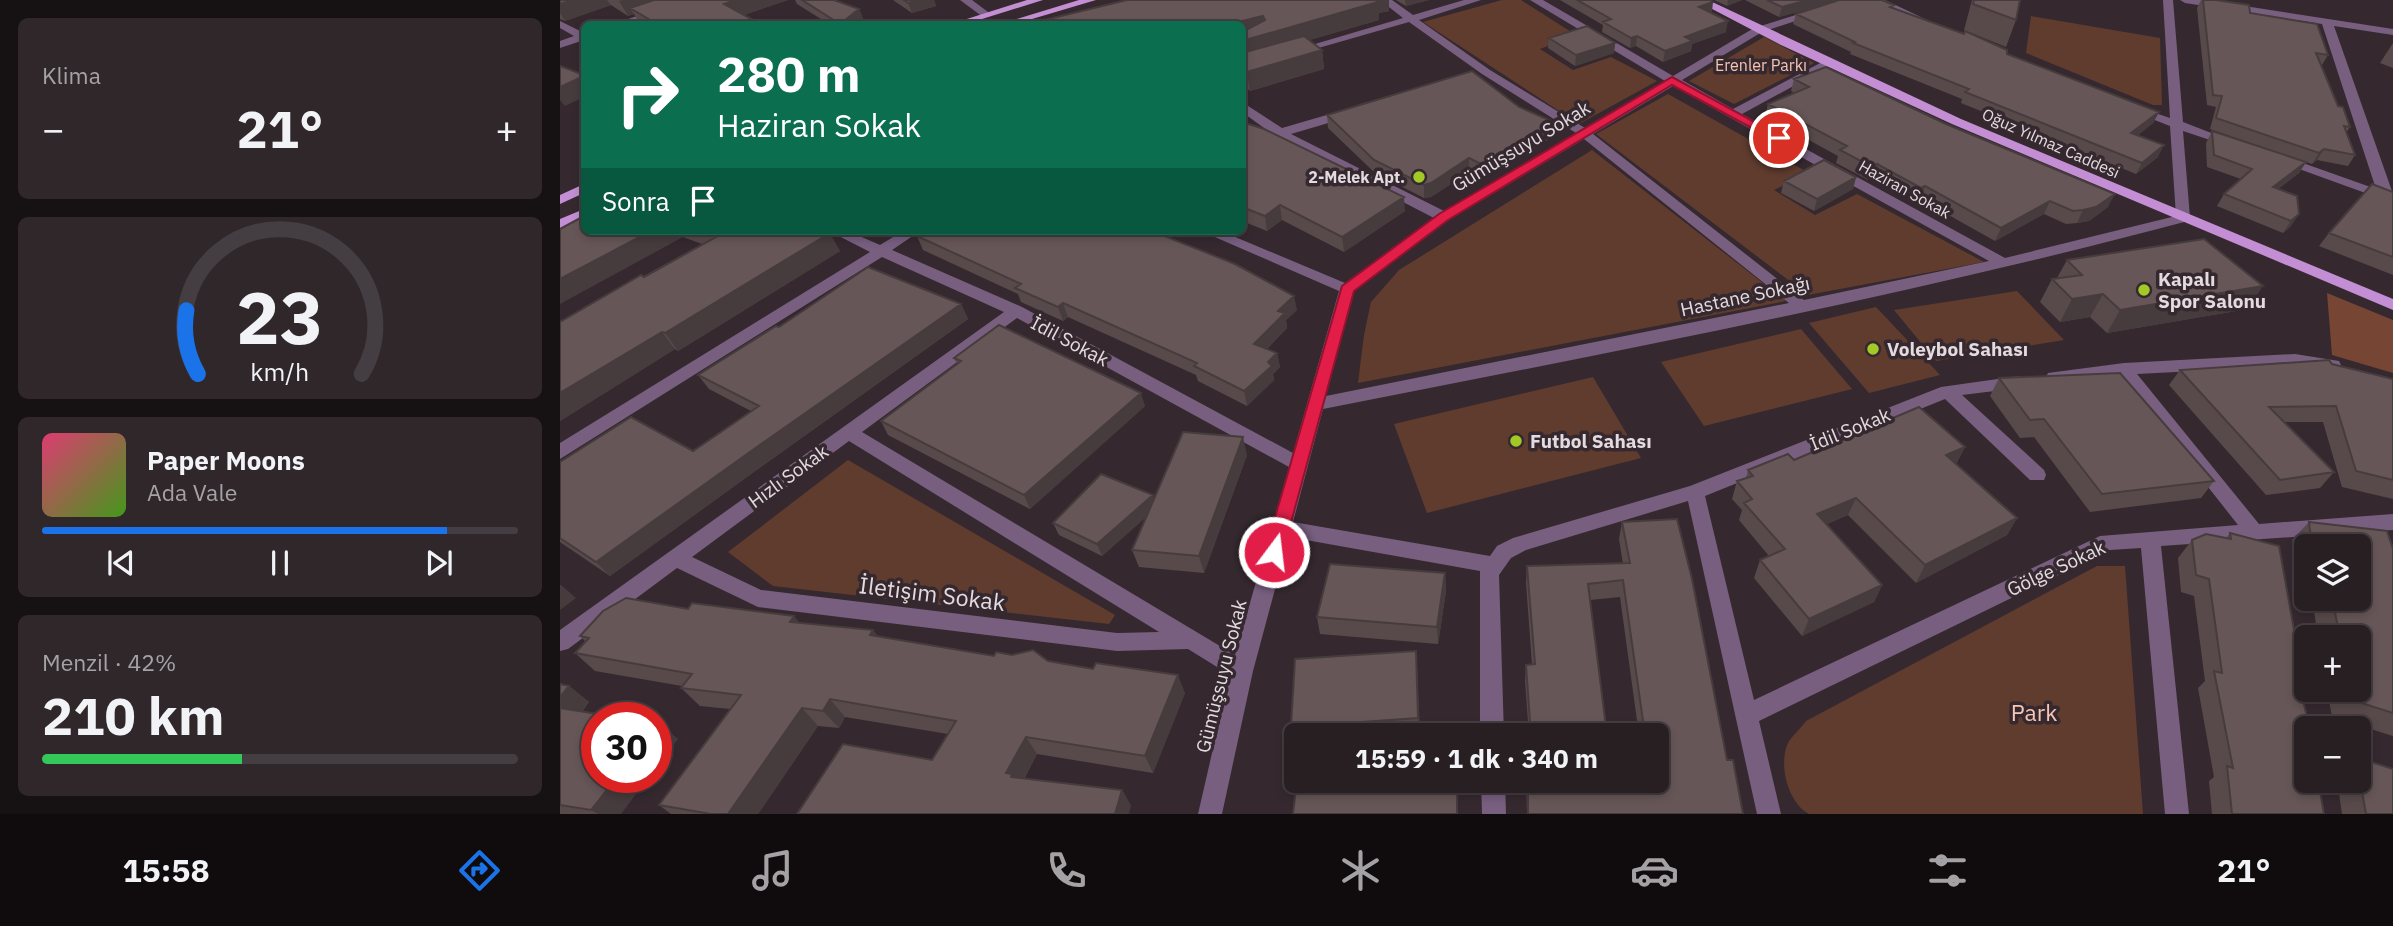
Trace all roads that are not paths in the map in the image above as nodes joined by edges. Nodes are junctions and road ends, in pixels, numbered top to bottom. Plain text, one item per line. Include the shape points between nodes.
1 (694, 0) edge
2 (965, 0) edge
3 (1038, 0) edge
4 (1091, 0) edge
5 (1385, 0) edge
6 (1476, 0) edge
7 (1535, 0) edge
8 (1700, 0) edge
9 (1855, 0) edge
10 (1876, 0) edge
11 (2168, 0) edge
12 (2185, 0) edge
13 (987, 15) junction
14 (1410, 18) junction
15 (628, 21) edge
16 (966, 21) edge
17 (1017, 21) edge
18 (2327, 22) junction
19 (560, 24) edge
20 (1937, 26) edge
21 (1758, 30) junction
22 (2393, 32) edge
23 (581, 35) edge
24 (581, 38) edge
25 (560, 45) edge
26 (1281, 56) edge
27 (1828, 63) junction
28 (1672, 80) junction
29 (2122, 104) edge
30 (1246, 109) edge
31 (1357, 110) edge
32 (1734, 113) junction
33 (1246, 115) edge
34 (1261, 120) junction
35 (2176, 124) junction
36 (1584, 132) junction
37 (1280, 134) junction
38 (2242, 147) edge
39 (2268, 156) edge
40 (581, 190) edge
41 (2390, 198) edge
42 (560, 200) edge
43 (581, 214) edge
44 (1444, 217) junction
45 (2183, 218) junction
46 (560, 225) edge
47 (846, 235) edge
48 (906, 235) edge
49 (1218, 235) edge
50 (882, 250) junction
51 (2003, 263) junction
52 (1347, 289) junction
53 (2393, 305) edge
54 (1802, 306) junction
55 (1016, 311) junction
56 (2124, 369) junction
57 (2352, 370) edge
58 (1947, 391) junction
59 (1313, 405) junction
60 (848, 432) junction
61 (560, 452) edge
62 (1298, 464) junction
63 (2037, 475) dead end
64 (1695, 492) junction
65 (2393, 522) edge
66 (1281, 528) junction
67 (2253, 530) junction
68 (2150, 539) junction
69 (676, 558) junction
70 (1493, 565) junction
71 (1191, 640) junction
72 (560, 642) edge
73 (1242, 671) junction
74 (1746, 715) junction
75 (1492, 723) edge
76 (1493, 793) edge
77 (1210, 814) edge
78 (1494, 814) edge
79 (1769, 814) edge
80 (2177, 814) edge

1 - 15 street
2 - 13 street
3 - 13 main road
4 - 17 main road
5 - 14 street
6 - 14 street
7 - 28 street, Haziran Sokak
8 - 21 main road, Oğuz Yılmaz Caddesi
9 - 21 street, Gümüşsuyu Sokak
10 - 20 street
11 - 35 street
12 - 18 street
13 - 16 main road
14 - 26 street
14 - 36 street via 1479,74
18 - 22 street
18 - 41 street
19 - 23 street
21 - 27 main road, Oğuz Yılmaz Caddesi
21 - 28 street, Gümüşsuyu Sokak
24 - 25 street
27 - 32 street
27 - 45 main road, Oğuz Yılmaz Caddesi
28 - 32 street, Haziran Sokak
28 - 36 street, Gümüşsuyu Sokak
29 - 35 street
30 - 34 street
31 - 37 street
32 - 51 street, Haziran Sokak
33 - 34 street
34 - 37 street
35 - 38 street
35 - 45 street
36 - 44 street, Gümüşsuyu Sokak
36 - 54 street
37 - 44 street
39 - 41 street
40 - 42 main road
43 - 46 main road
44 - 52 street, Gümüşsuyu Sokak
45 - 51 street, Hastane Sokağı
45 - 53 main road, Oğuz Yılmaz Caddesi
47 - 50 street, İdil Sokak
48 - 50 street
49 - 52 street
50 - 55 street, İdil Sokak
50 - 61 street
51 - 54 street, Hastane Sokağı
52 - 59 street, Gümüşsuyu Sokak
54 - 59 street, Hastane Sokağı
55 - 60 street, Hızlı Sokak
55 - 62 street, İdil Sokak
56 - 57 street, İdil Sokak via 2295,360
56 - 58 street, İdil Sokak
56 - 67 street
58 - 63 street
58 - 64 street, İdil Sokak
59 - 62 street, Gümüşsuyu Sokak
60 - 69 street, Hızlı Sokak
60 - 71 street
62 - 66 street, Gümüşsuyu Sokak
64 - 70 street, İdil Sokak via 1520,544 1504,552
64 - 74 street
65 - 67 street, Gölge Sokak
66 - 70 street
66 - 73 street, Gümüşsuyu Sokak
67 - 68 street, Gölge Sokak
68 - 74 street, Gölge Sokak via 2107,542
68 - 80 street
69 - 71 street, İletişim Sokak via 758,598 1117,642
69 - 72 street, Hızlı Sokak
70 - 75 street via 1489,573
71 - 73 street
73 - 77 street, Gümüşsuyu Sokak
74 - 79 street
76 - 78 street

